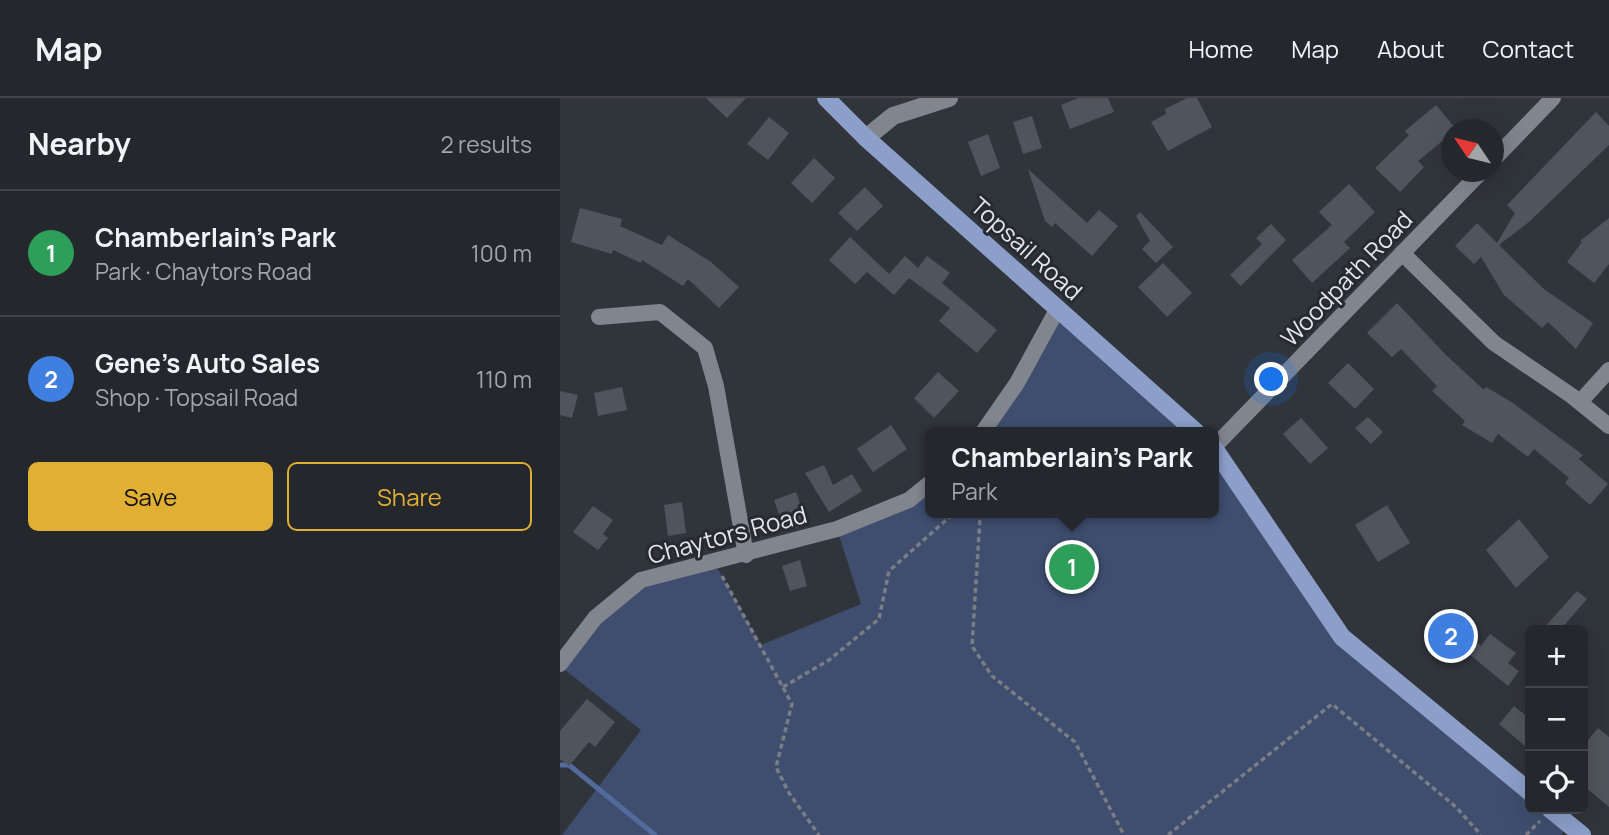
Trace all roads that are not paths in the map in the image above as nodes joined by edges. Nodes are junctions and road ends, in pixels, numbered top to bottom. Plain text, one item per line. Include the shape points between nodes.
1 (826, 98) edge
2 (949, 98) edge
3 (1553, 98) edge
4 (866, 138) junction
5 (1504, 148) edge
6 (1471, 182) edge
7 (1402, 253) junction
8 (1058, 308) junction
9 (599, 317) dead end
10 (1609, 370) edge
11 (1580, 402) junction
12 (1609, 426) edge
13 (986, 427) edge
14 (1190, 427) edge
15 (1219, 442) edge
16 (1219, 454) edge
17 (925, 487) edge
18 (746, 555) junction
19 (560, 664) edge
20 (1525, 788) edge
21 (1556, 814) edge
22 (1582, 835) edge

1 - 4 main road, Topsail Road
2 - 4 street via 893,116
3 - 5 street
4 - 8 main road, Topsail Road
6 - 7 street, Woodpath Road
7 - 11 street via 1494,343
7 - 15 street, Woodpath Road
8 - 13 street
8 - 14 main road, Topsail Road
9 - 18 street via 660,312 705,348
10 - 11 street
11 - 12 street
16 - 20 main road via 1342,637
17 - 18 street, Chaytors Road via 909,500 837,529
18 - 19 street, Chaytors Road via 641,580 595,618
21 - 22 main road

